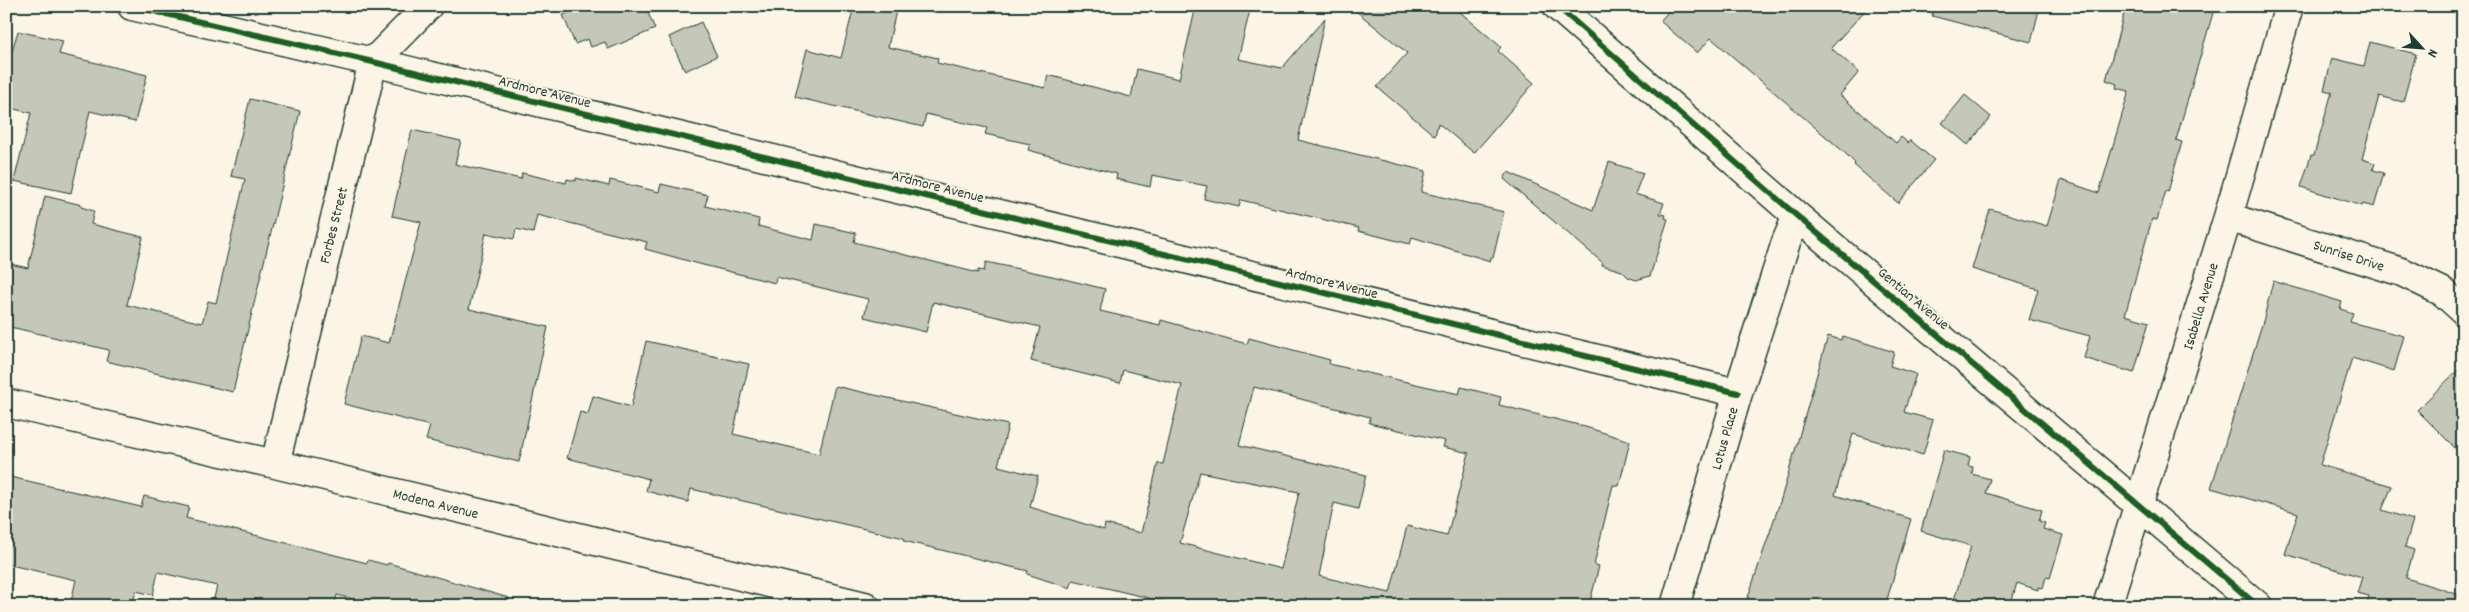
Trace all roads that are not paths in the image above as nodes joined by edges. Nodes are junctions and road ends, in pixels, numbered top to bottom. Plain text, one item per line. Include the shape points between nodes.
1 (132, 6) edge
2 (428, 6) edge
3 (1556, 6) edge
4 (2289, 6) edge
5 (373, 62) junction
6 (1798, 216) junction
7 (2228, 216) junction
8 (2463, 310) edge
9 (1738, 392) junction
10 (6, 403) edge
11 (275, 464) junction
12 (2137, 505) junction
13 (865, 606) edge
14 (1675, 606) edge
15 (2107, 606) edge
16 (2258, 606) edge

1 - 5 street, Ardmore Avenue
2 - 5 street
3 - 6 street, Gentian Avenue
4 - 7 street, Isabella Avenue
5 - 9 street, Ardmore Avenue
5 - 11 street, Forbes Street
6 - 9 street, Lotus Place via 1786,242
6 - 12 street, Gentian Avenue
7 - 8 street, Sunrise Drive via 2402,272 2443,292
7 - 12 street, Isabella Avenue
9 - 14 street, Lotus Place
10 - 11 street, Modena Avenue
11 - 13 street, Modena Avenue
12 - 15 street, Isabella Avenue
12 - 16 street, Gentian Avenue

